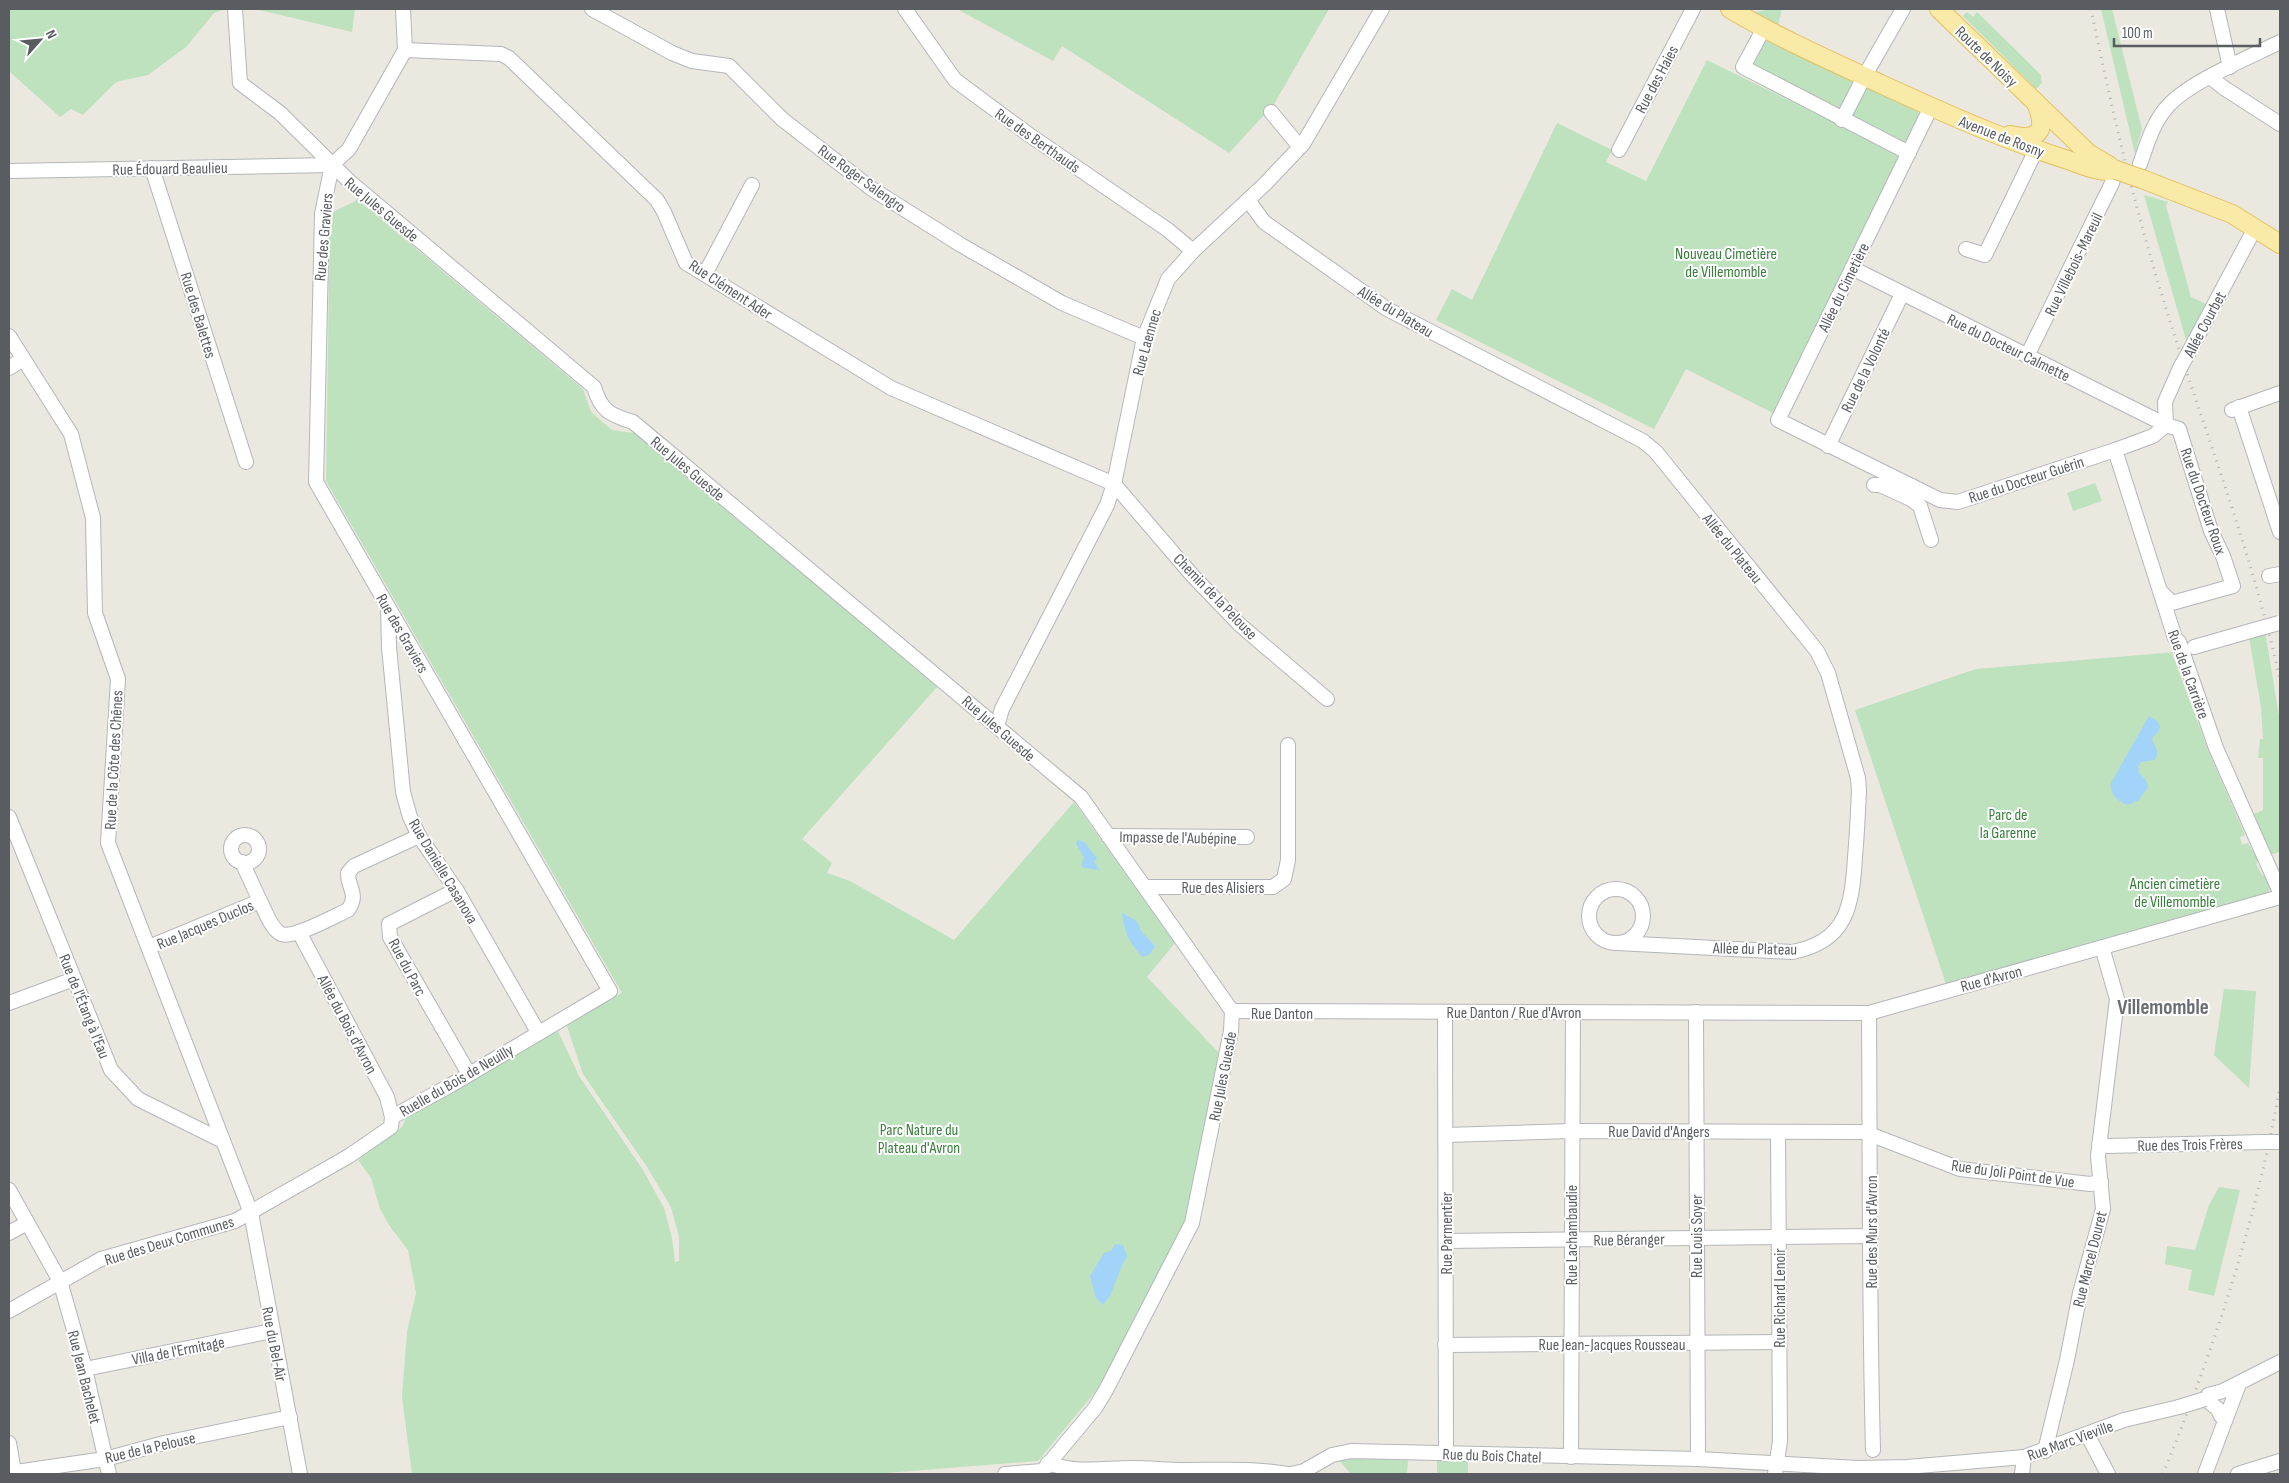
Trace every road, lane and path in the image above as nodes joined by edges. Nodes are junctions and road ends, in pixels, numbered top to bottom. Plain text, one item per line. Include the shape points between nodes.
1 (235, 9) edge
2 (402, 9) edge
3 (592, 9) edge
4 (905, 9) edge
5 (1382, 9) edge
6 (1693, 9) edge
7 (1730, 9) edge
8 (1903, 9) edge
9 (1939, 9) edge
10 (2217, 9) edge
11 (1764, 28) junction
12 (2280, 42) edge
13 (406, 50) junction
14 (2230, 67) junction
15 (1864, 76) junction
16 (2210, 77) junction
17 (2035, 103) junction
18 (1931, 106) junction
19 (1271, 112) dead end
20 (1842, 120) junction
21 (2280, 124) edge
22 (1978, 127) junction
23 (2070, 135) junction
24 (1300, 147) junction
25 (1619, 150) dead end
26 (2036, 150) junction
27 (1909, 153) junction
28 (2053, 155) junction
29 (332, 165) junction
30 (152, 168) junction
31 (2116, 170) junction
32 (9, 171) edge
33 (2139, 173) junction
34 (752, 185) dead end
35 (1248, 200) junction
36 (2255, 228) junction
37 (2280, 244) edge
38 (1966, 249) dead end
39 (1193, 251) junction
40 (1852, 268) junction
41 (705, 274) junction
42 (1902, 294) junction
43 (9, 336) edge
44 (1144, 338) junction
45 (2028, 356) junction
46 (23, 359) junction
47 (9, 368) edge
48 (2280, 393) edge
49 (1778, 420) joint
50 (2166, 424) junction
51 (1828, 446) junction
52 (2115, 450) junction
53 (246, 462) dead end
54 (1114, 484) junction
55 (1874, 485) dead end
56 (1912, 492) junction
57 (2280, 532) edge
58 (1931, 540) dead end
59 (2160, 591) junction
60 (388, 605) junction
61 (2279, 623) edge
62 (2194, 648) dead end
63 (1327, 699) dead end
64 (997, 726) junction
65 (1288, 745) dead end
66 (9, 817) edge
67 (420, 836) junction
68 (1108, 836) junction
69 (1247, 837) dead end
70 (242, 862) dead end
71 (1145, 887) junction
72 (457, 891) junction
73 (2280, 892) edge
74 (2280, 897) edge
75 (260, 901) junction
76 (1642, 923) junction
77 (299, 932) junction
78 (1617, 943) junction
79 (1659, 944) junction
80 (149, 947) junction
81 (2102, 947) junction
82 (74, 980) junction
83 (9, 1003) edge
84 (1232, 1012) junction
85 (1445, 1012) junction
86 (1573, 1012) junction
87 (1696, 1012) junction
88 (1332, 1013) joint
89 (1869, 1013) junction
90 (539, 1031) junction
91 (469, 1074) junction
92 (392, 1117) junction
93 (1572, 1131) junction
94 (1696, 1132) junction
95 (1778, 1132) junction
96 (1446, 1135) junction
97 (1870, 1135) junction
98 (223, 1141) junction
99 (2280, 1142) edge
100 (2099, 1144) junction
101 (2101, 1182) junction
102 (9, 1190) edge
103 (251, 1213) junction
104 (27, 1223) junction
105 (9, 1233) edge
106 (1871, 1236) junction
107 (1779, 1237) junction
108 (1696, 1238) junction
109 (1572, 1240) junction
110 (1446, 1241) junction
111 (60, 1281) junction
112 (9, 1311) edge
113 (272, 1331) junction
114 (1779, 1342) junction
115 (1696, 1343) junction
116 (1570, 1344) junction
117 (1445, 1345) junction
118 (2280, 1362) edge
119 (152, 1363) dead end
120 (85, 1373) junction
121 (2234, 1386) junction
122 (2206, 1400) junction
123 (290, 1417) junction
124 (2222, 1421) junction
125 (2087, 1434) junction
126 (9, 1443) edge
127 (1873, 1450) dead end
128 (2045, 1451) junction
129 (1446, 1454) junction
130 (1571, 1457) junction
131 (2024, 1457) junction
132 (105, 1458) junction
133 (1698, 1459) junction
134 (2280, 1461) edge
135 (1776, 1469) edge
136 (1044, 1470) edge
137 (1116, 1471) edge
138 (1858, 1471) edge
139 (11, 1472) edge
140 (109, 1474) edge
141 (300, 1474) edge
142 (1005, 1474) edge
143 (1285, 1474) edge
144 (2022, 1474) edge
145 (2108, 1474) edge
146 (2205, 1474) edge
147 (2238, 1474) edge

1 - 29 street, Rue Jules Guesde via 240,83 280,113
2 - 13 street
3 - 44 street, Rue Roger Salengro via 672,53 692,61 729,66 782,119 872,189 1062,303
4 - 39 street, Rue des Berthauds via 955,80
5 - 24 street, Rue Laennec
6 - 25 street, Rue des Haies
7 - 11 main road, Avenue de Rosny
8 - 15 street
9 - 17 main road, Route de Noisy
10 - 14 street
11 - 15 main road, Avenue de Rosny
11 - 20 street via 1743,67
12 - 14 street
13 - 29 street via 349,149
13 - 41 street, Rue Clément Ader via 500,54 509,58 657,200 686,263
14 - 16 street
15 - 18 main road, Avenue de Rosny
15 - 20 street
16 - 21 street
16 - 33 street via 2167,106 2157,121
17 - 22 main road via 2043,123 2035,135 2028,138
17 - 23 main road, Route de Noisy
18 - 22 main road, Avenue de Rosny
18 - 27 street, Allée du Cimetière
19 - 24 street
20 - 27 street
22 - 26 main road, Avenue de Rosny
23 - 28 main road via 2061,132 2050,134 2047,146
23 - 31 main road, Route de Noisy via 2088,152
24 - 35 street, Rue Laennec
26 - 28 main road, Avenue de Rosny
26 - 38 street via 1985,254
27 - 40 street, Allée du Cimetière
28 - 31 main road, Avenue de Rosny via 2109,172
29 - 30 street, Rue Édouard Beaulieu
29 - 60 street, Rue des Graviers via 322,214 316,482
29 - 64 street, Rue Jules Guesde via 594,387 598,400 608,413 633,422
30 - 32 street, Rue Édouard Beaulieu
30 - 53 street, Rue des Balettes
31 - 33 main road, Avenue de Rosny, bridge
31 - 45 street, Rue Villebois-Mareuil
33 - 36 main road, Avenue de Rosny via 2224,210
34 - 41 street
35 - 39 street, Rue Laennec
35 - 79 street, Allée du Plateau via 1264,222 1393,313 1643,440 1656,452 1823,662 1858,778 1859,791 1852,892 1843,922 1817,945 1792,952
36 - 37 main road, Avenue de Rosny
36 - 50 street, Allée Courbet, bridge via 2180,368 2165,402
39 - 44 street, Rue Laennec via 1168,279
40 - 42 street, Rue du Docteur Calmette
40 - 49 street, Allée du Cimetière
41 - 54 street, Rue Clément Ader via 891,388
42 - 45 street, Rue du Docteur Calmette
42 - 51 street, Rue de la Volonté
43 - 46 street, Rue de la Côte des Chênes
44 - 54 street, Rue Laennec
45 - 50 street, Rue du Docteur Calmette
46 - 47 street
46 - 80 street, Rue de la Côte des Chênes via 71,434 93,518 95,613 118,679 108,843
48 - 57 street via 2235,409
49 - 51 street, Rue du Docteur Guérin
50 - 52 street, Rue du Docteur Guérin via 2153,436
50 - 59 street, Rue du Docteur Roux via 2179,429 2233,586 2172,603
51 - 56 street, Rue du Docteur Guérin
52 - 56 street, Rue du Docteur Guérin via 1958,502
52 - 59 street, Rue de la Carrière
54 - 63 street, Chemin de la Pelouse via 1240,626
54 - 64 street, Rue Laennec via 1107,505 1002,709
55 - 56 street
56 - 58 street
59 - 73 street, Rue de la Carrière via 2216,748
60 - 67 street, Rue Danielle Casanova via 403,792
60 - 90 street, Rue des Graviers via 610,991
61 - 62 street, bridge
64 - 68 street, Rue Jules Guesde via 1081,797
65 - 71 street, Rue des Alisiers via 1288,860 1284,879 1273,886
66 - 82 street, Rue de l'Étang à l'Eau
67 - 72 street, Rue Danielle Casanova
67 - 77 street, Rue Jacques Duclos via 354,866 348,873 353,902 348,910
68 - 69 street, Impasse de l'Aubépine
68 - 71 street, Rue Jules Guesde
70 - 75 street, Rue Jacques Duclos
71 - 84 street, Rue Jules Guesde
72 - 90 street, Rue Danielle Casanova
72 - 91 street, Rue du Parc via 389,924 390,938
74 - 81 street, Rue d'Avron
75 - 77 street, Rue Jacques Duclos via 273,927 281,934
75 - 80 street, Rue Jacques Duclos
76 - 78 street via 1634,937
76 - 78 street via 1641,906 1626,891 1613,888 1598,896 1592,904 1590,922 1600,938
76 - 79 street via 1650,939
77 - 92 street, Allée du Bois d'Avron via 387,1097
78 - 79 street, Allée du Plateau
80 - 98 street, Rue de la Côte des Chênes
81 - 89 street, Rue d'Avron
81 - 100 street, Rue Marcel Douret via 2117,999
82 - 83 street
82 - 98 street, Rue de l'Étang à l'Eau via 111,1070 138,1099
84 - 88 street, Rue Danton
84 - 136 street, Rue Jules Guesde via 1231,1031 1192,1223 1106,1390
85 - 86 street, Rue Danton / Rue d'Avron
85 - 88 street, Rue Danton / Rue d'Avron
85 - 96 street, Rue Parmentier
86 - 87 street, Rue Danton / Rue d'Avron
86 - 93 street, Rue Lachambaudie
87 - 89 street, Rue d'Avron
87 - 94 street, Rue Louis Soyer
89 - 97 street, Rue des Murs d'Avron
90 - 91 street, Ruelle du Bois de Neuilly
91 - 92 street, Ruelle du Bois de Neuilly
92 - 103 street, Ruelle du Bois de Neuilly via 392,1127
93 - 94 street, Rue David d'Angers
93 - 96 street, Rue David d'Angers
93 - 109 street, Rue Lachambaudie
94 - 95 street, Rue David d'Angers
94 - 108 street, Rue Louis Soyer
95 - 97 street, Rue David d'Angers via 1864,1132
95 - 107 street, Rue Richard Lenoir
96 - 110 street, Rue Parmentier
97 - 101 street, Rue du Joli Point de Vue via 1960,1169 2090,1184
97 - 106 street, Rue des Murs d'Avron
98 - 103 street, Rue de la Côte des Chênes
99 - 100 street, Rue des Trois Frères, bridge
100 - 101 street, Rue Marcel Douret
101 - 128 street, Rue Marcel Douret via 2103,1209 2080,1293
102 - 104 street, Rue Jean Bachelet
103 - 111 street, Rue des Deux Communes via 235,1221 101,1259
103 - 113 street, Rue du Bel-Air
104 - 105 street
104 - 111 street, Rue Jean Bachelet
106 - 107 street, Rue Béranger
106 - 127 street, Rue des Murs d'Avron
107 - 108 street, Rue Béranger
107 - 114 street, Rue Richard Lenoir
108 - 109 street, Rue Béranger
108 - 115 street, Rue Louis Soyer
109 - 110 street, Rue Béranger
109 - 116 street, Rue Lachambaudie
110 - 117 street, Rue Parmentier
111 - 112 street, Rue des Deux Communes
111 - 120 street, Rue Jean Bachelet
113 - 120 street, Villa de l'Ermitage
113 - 123 street, Rue du Bel-Air
114 - 115 street, Rue Jean-Jacques Rousseau
114 - 135 street, Rue Richard Lenoir via 1780,1441
115 - 116 street, Rue Jean-Jacques Rousseau
115 - 133 street, Rue Louis Soyer
116 - 117 street, Rue Jean-Jacques Rousseau
116 - 130 street, Rue Lachambaudie
117 - 129 street, Rue Parmentier
118 - 121 street, Rue Marc Vieville
119 - 120 street
120 - 132 street, Rue Jean Bachelet
121 - 122 street, Rue Marc Vieville via 2208,1395
121 - 124 street
122 - 124 street via 2218,1409
122 - 125 street, Rue Marc Vieville, bridge via 2124,1420
123 - 132 street, Rue de la Pelouse
123 - 141 street, Rue du Bel-Air
124 - 146 street
125 - 128 street, Rue Marc Vieville
125 - 145 street
126 - 139 street
128 - 131 street, Rue Marc Vieville
129 - 130 street, Rue du Bois Chatel
129 - 143 street, Rue du Bois Chatel via 1351,1451 1332,1455 1304,1471
130 - 133 street, Rue du Bois Chatel
131 - 138 street, Rue Marc Vieville
131 - 144 street
132 - 139 street, Rue de la Pelouse
132 - 140 street, Rue Jean Bachelet
133 - 135 street, Rue Marc Vieville
134 - 147 street
135 - 138 street, Rue Marc Vieville
136 - 137 street
136 - 142 street
137 - 143 street via 1248,1469

